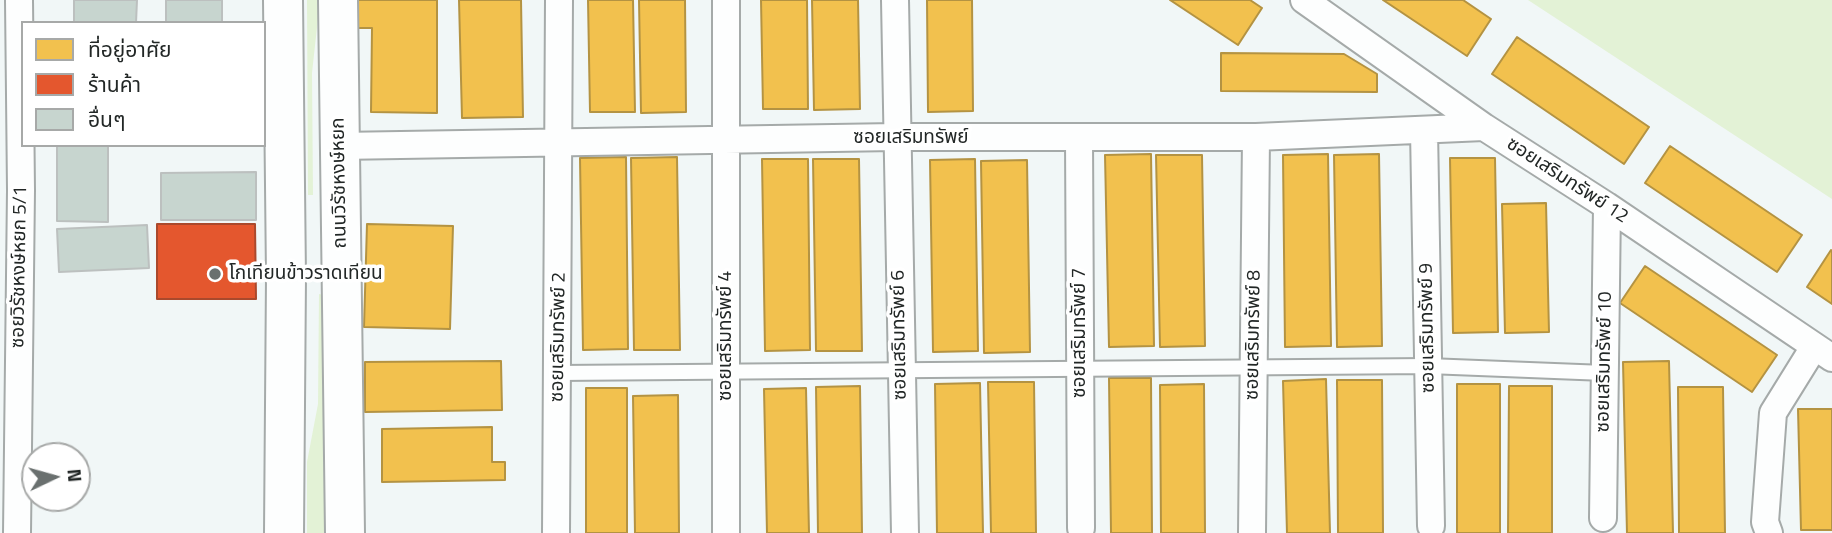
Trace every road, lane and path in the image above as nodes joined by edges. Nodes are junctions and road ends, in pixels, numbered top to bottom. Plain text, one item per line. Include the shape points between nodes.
1 (19, 0) edge
2 (283, 0) edge
3 (338, 0) edge
4 (559, 0) edge
5 (726, 0) edge
6 (895, 0) edge
7 (1304, 0) edge
8 (1484, 127) junction
9 (1424, 130) junction
10 (895, 137) junction
11 (1256, 137) junction
12 (1079, 138) junction
13 (726, 139) junction
14 (561, 141) junction
15 (339, 146) junction
16 (10, 190) edge
17 (1607, 206) junction
18 (286, 277) junction
19 (341, 277) junction
20 (1823, 352) edge
21 (1428, 366) junction
22 (1080, 367) junction
23 (1254, 367) junction
24 (726, 372) junction
25 (901, 372) junction
26 (558, 373) junction
27 (1605, 373) junction
28 (1603, 518) dead end
29 (11, 519) edge
30 (1431, 526) dead end
31 (1081, 528) dead end
32 (284, 533) edge
33 (345, 533) edge
34 (556, 533) edge
35 (726, 533) edge
36 (905, 533) edge
37 (1252, 533) edge
38 (1769, 533) edge

1 - 16 street, ซอยวิรัชหงษ์หยก 5/1
2 - 18 main road
3 - 15 main road, ถนนวิรัชหงษ์หยก
4 - 14 street, ซอยเสริมทรัพย์ 2
5 - 13 street, ซอยเสริมทรัพย์ 4
6 - 10 street, ซอยเสริมทรัพย์ 6
7 - 8 street, ซอยเสริมทรัพย์ 12
8 - 9 street, ซอยเสริมทรัพย์
8 - 17 street, ซอยเสริมทรัพย์ 12
9 - 11 street, ซอยเสริมทรัพย์
9 - 21 street, ซอยเสริมทรัพย์ 9
10 - 12 street, ซอยเสริมทรัพย์
10 - 13 street, ซอยเสริมทรัพย์
10 - 25 street, ซอยเสริมทรัพย์ 6
11 - 12 street, ซอยเสริมทรัพย์
11 - 23 street, ซอยเสริมทรัพย์ 8
12 - 22 street, ซอยเสริมทรัพย์ 7
13 - 14 street, ซอยเสริมทรัพย์
13 - 24 street, ซอยเสริมทรัพย์ 4
14 - 15 street, ซอยเสริมทรัพย์
14 - 26 street, ซอยเสริมทรัพย์ 2
15 - 19 main road, ถนนวิรัชหงษ์หยก
16 - 29 street, ซอยวิรัชหงษ์หยก 5/1
17 - 20 street, ซอยเสริมทรัพย์ 12
17 - 27 street, ซอยเสริมทรัพย์ 10
18 - 19 main road
18 - 32 main road
19 - 33 main road, ถนนวิรัชหงษ์หยก
20 - 38 street via 1773,413 1765,522
21 - 23 lane
21 - 27 lane
21 - 30 street, ซอยเสริมทรัพย์ 9
22 - 23 lane
22 - 25 lane
22 - 31 street, ซอยเสริมทรัพย์ 7
23 - 37 street, ซอยเสริมทรัพย์ 8
24 - 25 lane
24 - 26 lane
24 - 35 street, ซอยเสริมทรัพย์ 4
25 - 36 street, ซอยเสริมทรัพย์ 6
26 - 34 street, ซอยเสริมทรัพย์ 2
27 - 28 street, ซอยเสริมทรัพย์ 10

